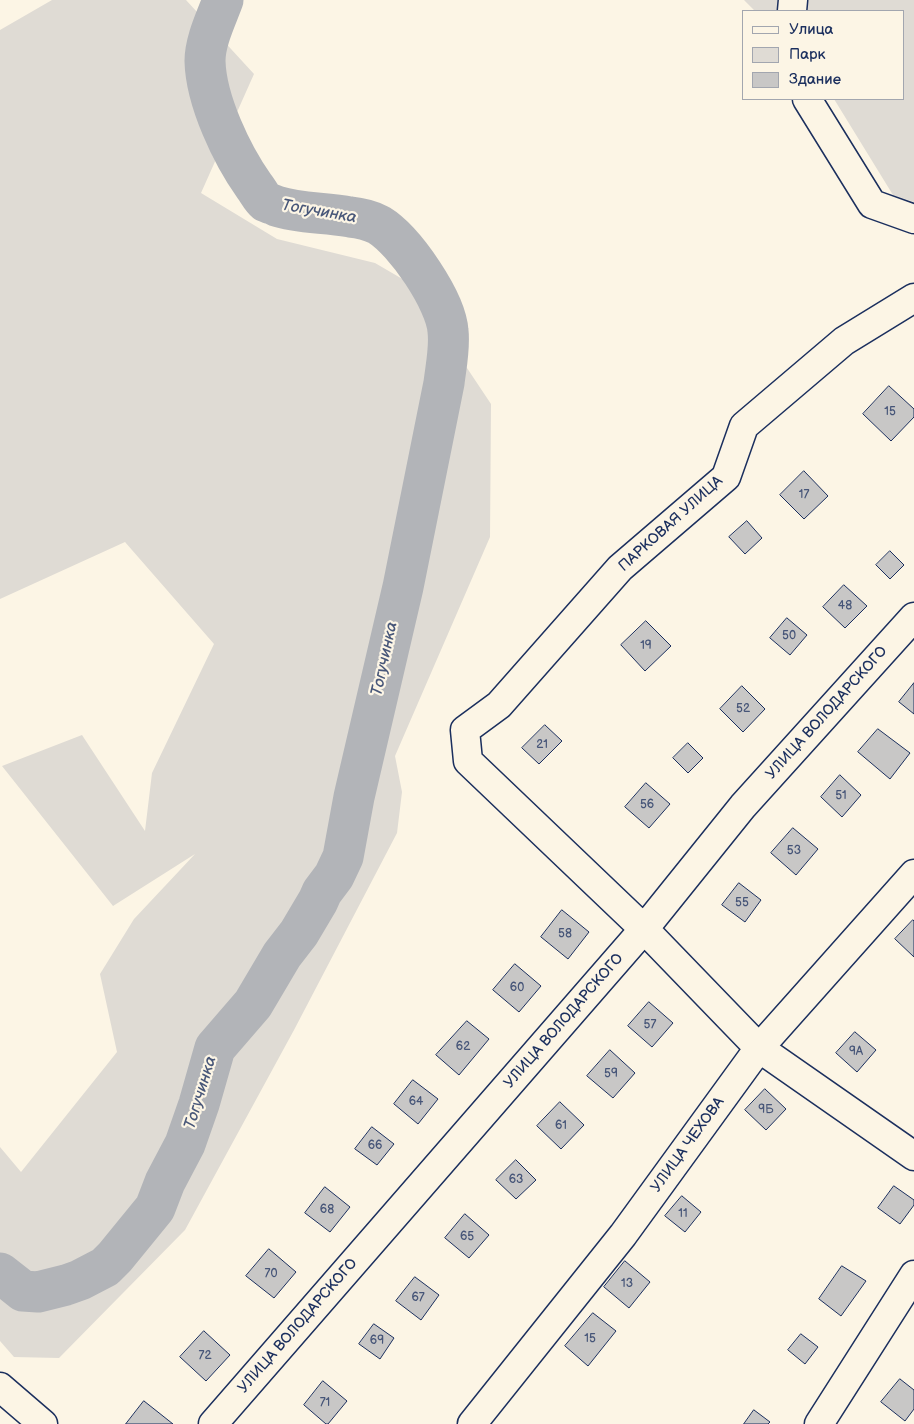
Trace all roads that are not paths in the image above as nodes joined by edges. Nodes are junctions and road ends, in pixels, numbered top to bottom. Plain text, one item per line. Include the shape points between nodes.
1 (808, 100) edge
2 (914, 219) edge
3 (914, 298) edge
4 (914, 617) edge
5 (914, 874) edge
6 (644, 928) junction
7 (759, 1048) junction
8 (914, 1156) edge
9 (914, 1276) edge
10 (6, 1392) edge
11 (43, 1424) edge
12 (213, 1424) edge
13 (472, 1424) edge
14 (818, 1424) edge

1 - 2 street via 872,204
3 - 6 street, ПАРКОВАЯ УЛИЦА via 844,341 744,426 726,477 620,568 499,704 465,730 468,761
4 - 6 street, УЛИЦА ВОЛОДАРСКОГО via 743,806
5 - 7 street, УЛИЦА ЧЕХОВА
6 - 7 street
6 - 12 street, УЛИЦА ВОЛОДАРСКОГО
7 - 8 street
7 - 13 street, УЛИЦА ЧЕХОВА via 623,1234
9 - 14 street
10 - 11 street

